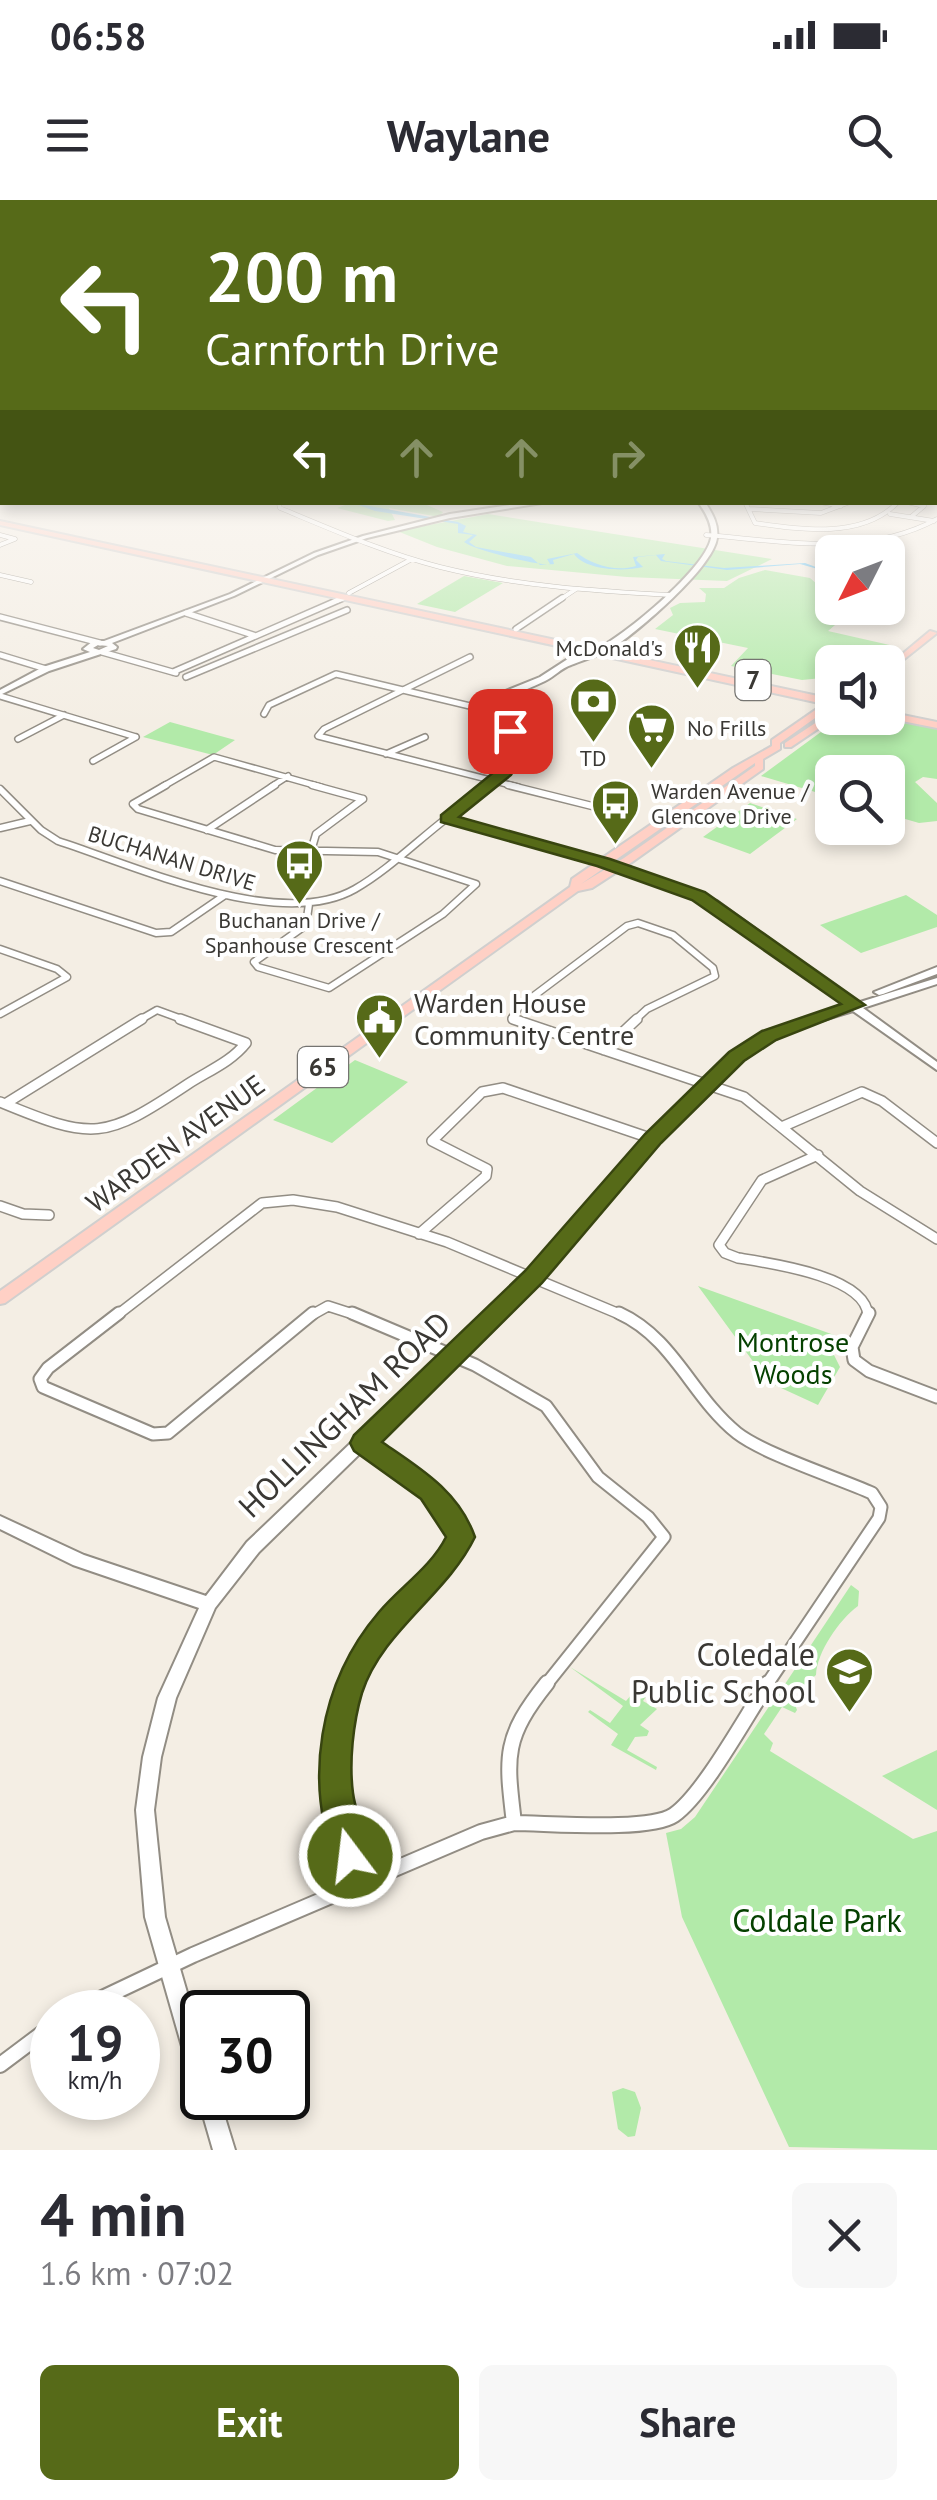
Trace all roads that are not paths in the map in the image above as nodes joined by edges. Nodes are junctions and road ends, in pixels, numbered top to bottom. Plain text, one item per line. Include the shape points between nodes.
1 (102, 543) edge
2 (348, 543) edge
3 (365, 543) edge
4 (709, 543) edge
5 (412, 559) junction
6 (0, 575) edge
7 (270, 579) junction
8 (31, 582) dead end
9 (576, 589) junction
10 (672, 595) junction
11 (348, 596) junction
12 (347, 610) dead end
13 (653, 610) junction
14 (186, 613) junction
15 (0, 616) edge
16 (516, 629) junction
17 (936, 635) edge
18 (257, 636) junction
19 (77, 639) junction
20 (272, 642) junction
21 (100, 647) junction
22 (597, 649) junction
23 (0, 655) edge
24 (128, 657) junction
25 (470, 657) dead end
26 (905, 658) edge
27 (46, 669) junction
28 (173, 672) junction
29 (186, 677) junction
30 (201, 682) dead end
31 (404, 690) junction
32 (0, 695) edge
33 (815, 697) edge
34 (474, 707) junction
35 (815, 713) edge
36 (264, 714) dead end
37 (64, 715) junction
38 (905, 715) edge
39 (937, 722) edge
40 (815, 727) edge
41 (424, 736) dead end
42 (18, 739) dead end
43 (777, 747) junction
44 (385, 755) junction
45 (760, 760) junction
46 (93, 762) dead end
47 (288, 776) junction
48 (492, 782) junction
49 (0, 789) edge
50 (596, 807) dead end
51 (447, 818) junction
52 (30, 821) junction
53 (0, 828) edge
54 (206, 830) junction
55 (311, 851) junction
56 (397, 857) junction
57 (604, 862) junction
58 (617, 867) junction
59 (0, 881) edge
60 (575, 888) junction
61 (224, 895) junction
62 (309, 904) junction
63 (0, 948) edge
64 (937, 970) edge
65 (937, 981) edge
66 (856, 1005) junction
67 (0, 1014) edge
68 (604, 1050) junction
69 (937, 1066) edge
70 (708, 1084) junction
71 (3, 1103) edge
72 (784, 1126) junction
73 (653, 1138) junction
74 (937, 1143) edge
75 (818, 1155) junction
76 (0, 1206) edge
77 (48, 1215) dead end
78 (419, 1234) junction
79 (937, 1239) edge
80 (534, 1277) junction
81 (0, 1299) edge
82 (452, 1357) junction
83 (937, 1397) edge
84 (363, 1443) junction
85 (1, 1525) edge
86 (209, 1604) junction
87 (514, 1823) junction
88 (360, 1884) junction
89 (169, 1966) junction
90 (119, 1990) edge
91 (180, 2003) edge
92 (30, 2042) edge
93 (0, 2065) edge
94 (215, 2120) edge
95 (224, 2150) edge

1 - 7 main road, 7
2 - 7 main road
3 - 5 street
4 - 10 main road via 698,567
5 - 9 street
5 - 11 street
6 - 8 street
7 - 11 main road, 7
7 - 14 main road
9 - 10 street
9 - 16 street
10 - 13 main road
11 - 16 main road, 7
11 - 18 street
11 - 22 main road, 7
12 - 20 street
13 - 22 main road
13 - 22 main road
14 - 18 street
14 - 21 main road
15 - 19 street
16 - 22 main road, 7
17 - 26 main road
18 - 20 street
18 - 28 street
19 - 21 street
19 - 21 street
20 - 29 street
21 - 24 street
21 - 24 street
21 - 27 main road
22 - 33 main road, 7
22 - 34 main road
23 - 27 street
24 - 28 street
25 - 31 street
27 - 32 main road
28 - 29 street
29 - 30 street
31 - 34 street, BUCHANAN DRIVE
31 - 36 street, BUCHANAN DRIVE via 336,674 266,707
31 - 44 street via 318,734
32 - 37 street
34 - 48 main road, BUCHANAN DRIVE via 501,721 513,737 514,756
35 - 43 main road, WARDEN AVENUE / 65 via 775,742
37 - 42 street
37 - 46 street via 136,737
38 - 39 main road
40 - 43 main road, WARDEN AVENUE / 65
41 - 44 street
43 - 45 main road, WARDEN AVENUE / 65
44 - 48 street
45 - 57 main road, WARDEN AVENUE / 65
45 - 58 main road, WARDEN AVENUE / 65 via 760,767
47 - 54 street
47 - 54 street via 214,756 133,804
47 - 55 street via 363,799 316,834
48 - 50 street
48 - 51 main road, BUCHANAN DRIVE
49 - 52 street, BUCHANAN DRIVE
51 - 56 street, BUCHANAN DRIVE
51 - 57 main road
52 - 53 street
52 - 61 street, BUCHANAN DRIVE via 58,842
54 - 55 street via 275,850
55 - 56 street via 369,850
56 - 62 street, BUCHANAN DRIVE via 354,890
56 - 62 street via 475,887 334,987 254,962 306,925
57 - 58 main road
57 - 60 main road, WARDEN AVENUE / 65
58 - 60 main road, WARDEN AVENUE / 65
58 - 66 main road via 714,903
59 - 61 street via 156,934 171,932
60 - 81 main road, WARDEN AVENUE / 65
61 - 62 street, BUCHANAN DRIVE
63 - 67 street via 67,977
64 - 66 main road
65 - 66 main road
66 - 69 main road
66 - 70 main road, HOLLINGHAM ROAD via 769,1036
68 - 68 street via 647,1010 715,971 656,925 638,921 512,1015
68 - 70 street
70 - 72 street via 744,1097
70 - 73 main road, HOLLINGHAM ROAD
71 - 71 street via 66,1130 111,1132 246,1044 157,1010
72 - 74 street via 862,1092
72 - 75 street
73 - 78 street via 503,1088 488,1089 432,1141 478,1162 486,1176
73 - 80 main road, HOLLINGHAM ROAD
75 - 79 street via 860,1191
75 - 83 street via 762,1180 720,1245 738,1258 828,1280 865,1302 870,1312 852,1347 854,1360
76 - 77 street
78 - 80 street
78 - 82 street via 368,1214 271,1200 40,1379 43,1387 160,1435 328,1306
80 - 82 main road, HOLLINGHAM ROAD
80 - 87 street via 636,1321 670,1347 715,1414 741,1436 862,1487 882,1507 693,1796 673,1816 645,1824
82 - 84 main road, HOLLINGHAM ROAD
82 - 87 street via 537,1399 593,1472 664,1537 518,1718 507,1761
84 - 86 main road, HOLLINGHAM ROAD via 253,1547
84 - 88 street via 431,1492 460,1537 450,1559 368,1651 347,1690 336,1793
85 - 86 main road via 92,1566
86 - 89 main road, HOLLINGHAM ROAD via 167,1698 146,1810 155,1917
87 - 88 street
88 - 89 street
89 - 90 street
89 - 91 main road, HOLLINGHAM ROAD
92 - 93 street
94 - 95 main road

